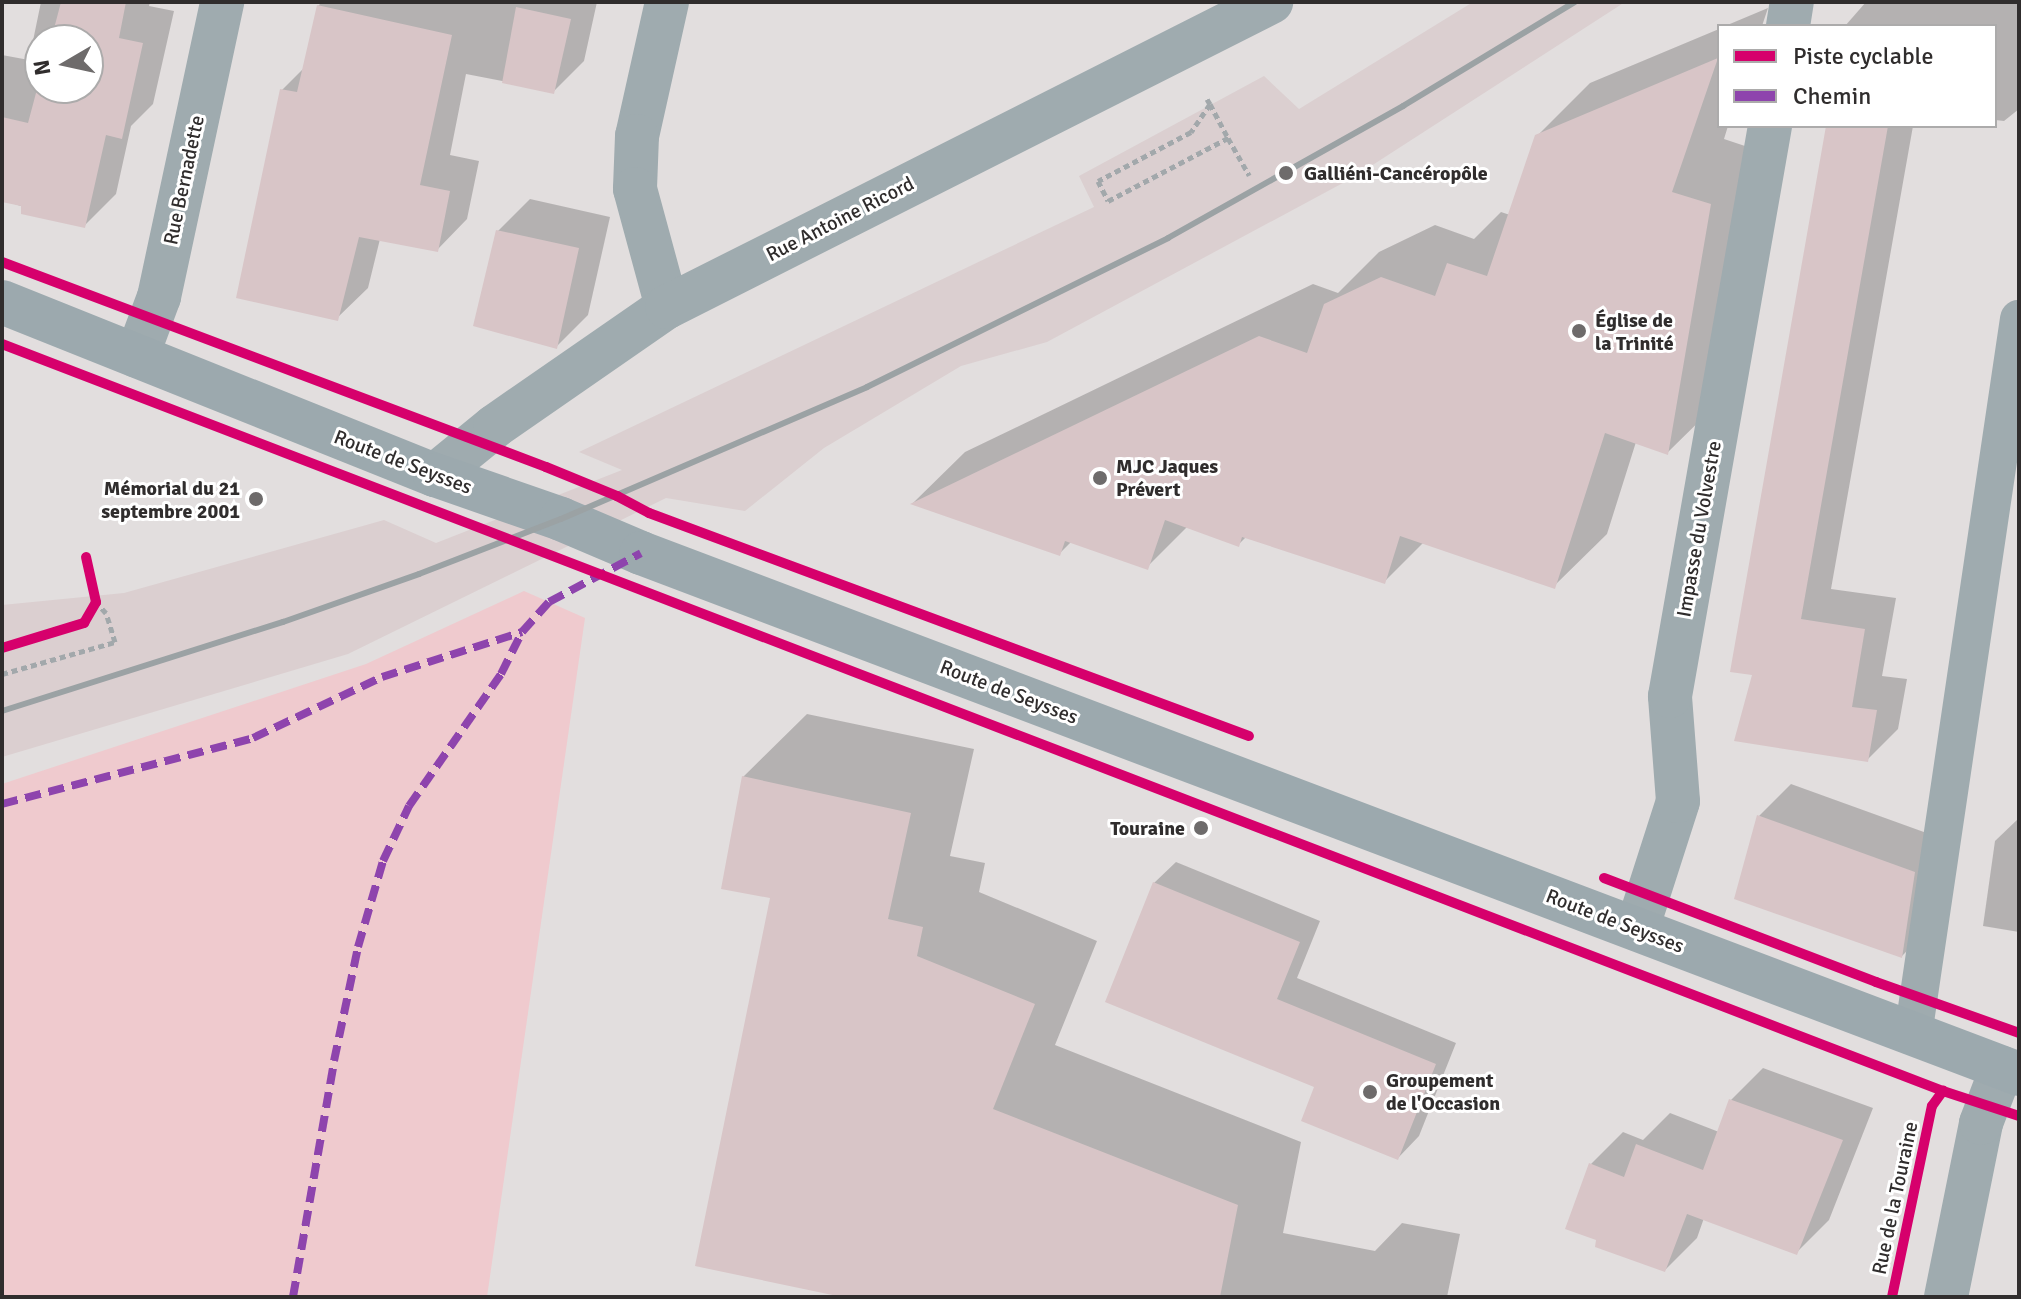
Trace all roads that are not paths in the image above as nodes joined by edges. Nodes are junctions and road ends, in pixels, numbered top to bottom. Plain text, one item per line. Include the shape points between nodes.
1 (222, 2) edge
2 (667, 2) edge
3 (1271, 2) edge
4 (1792, 2) edge
5 (1788, 24) edge
6 (1770, 128) edge
7 (2, 302) edge
8 (667, 307) junction
9 (2019, 319) edge
10 (137, 356) junction
11 (435, 475) junction
12 (1637, 929) junction
13 (1913, 1035) junction
14 (2010, 1071) edge
15 (1946, 1297) edge

1 - 10 street, Rue Bernadette via 159,297
2 - 8 street via 637,136 635,189
3 - 8 street, Rue Antoine Ricord
4 - 5 street
6 - 12 street, Impasse du Volvestre via 1670,696 1678,801
7 - 10 main road, Route de Seysses
8 - 11 street, Rue Antoine Ricord via 495,426
9 - 13 lane
10 - 11 main road, Route de Seysses
11 - 12 main road, Route de Seysses
12 - 13 main road, Route de Seysses
13 - 14 main road, Route de Seysses
14 - 15 street via 1981,1123

